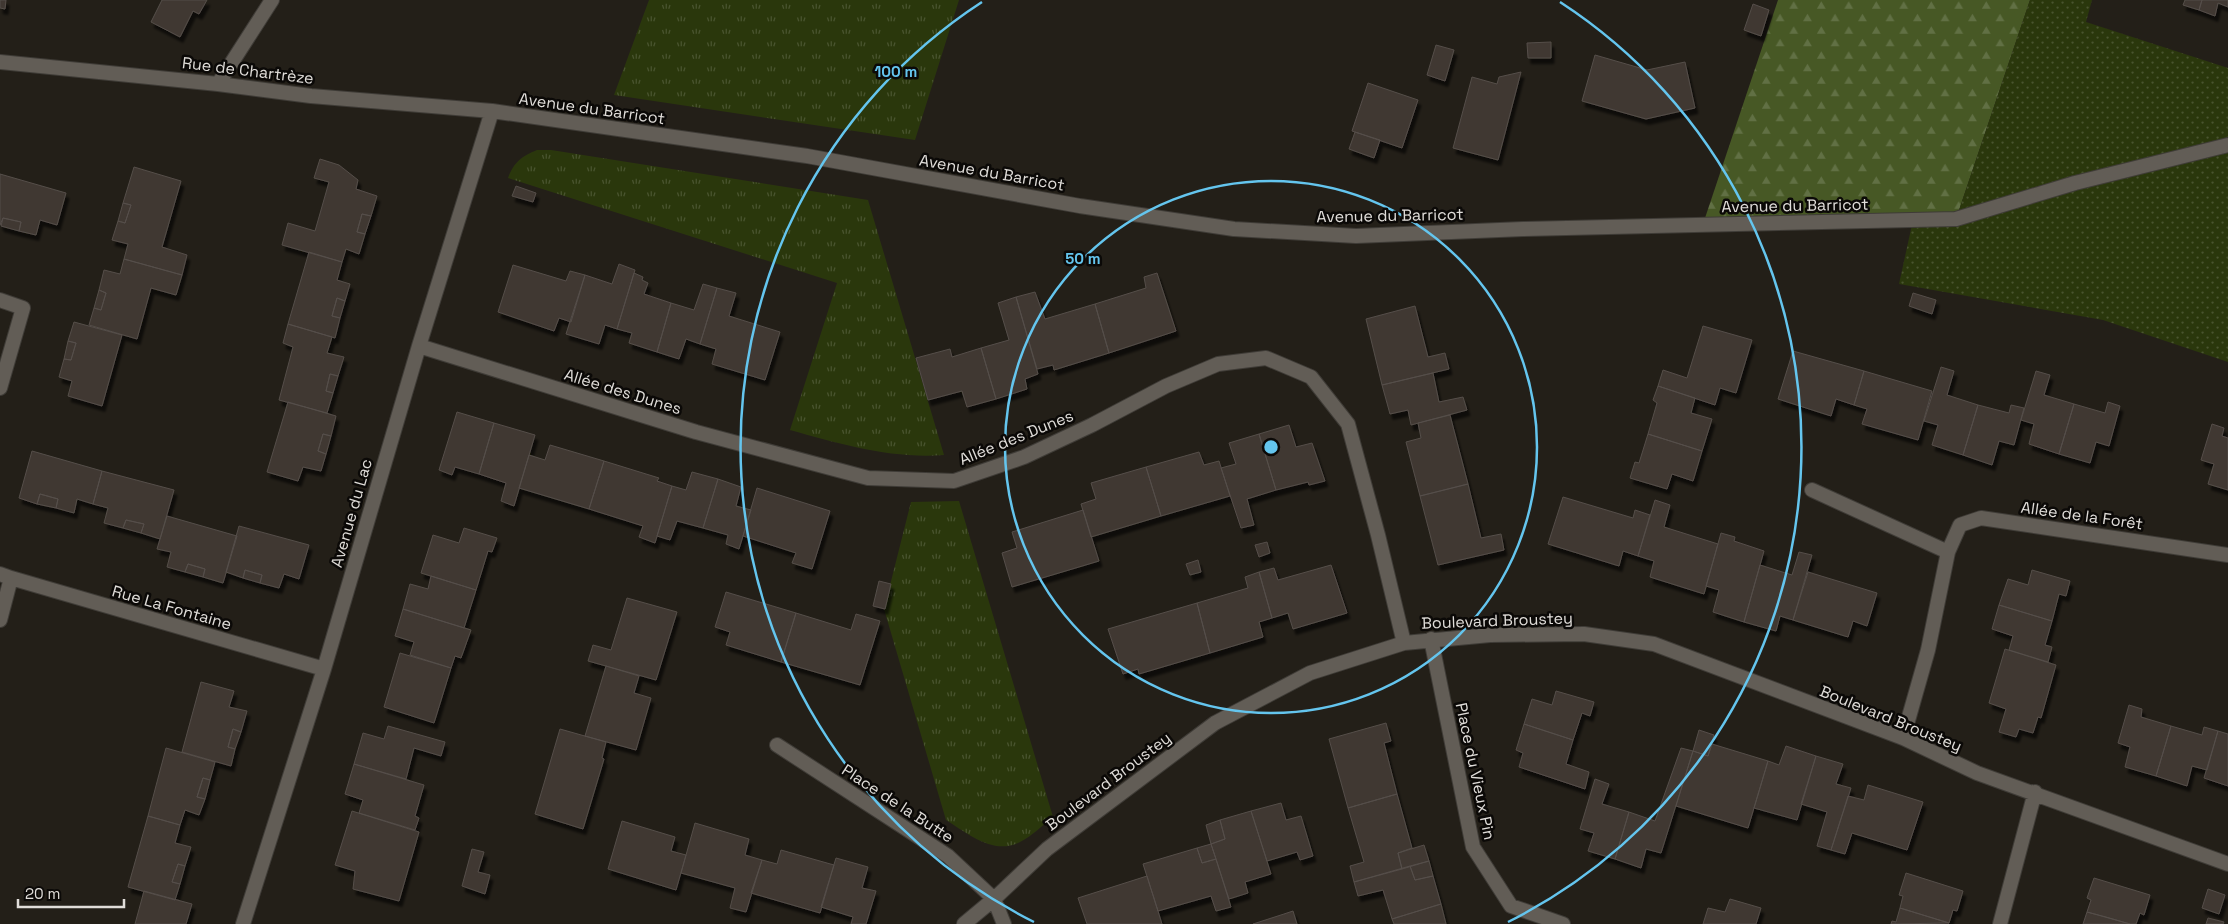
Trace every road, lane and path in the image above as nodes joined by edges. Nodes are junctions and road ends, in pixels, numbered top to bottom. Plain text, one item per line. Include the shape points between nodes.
1 (272, 0) edge
2 (0, 62) edge
3 (218, 84) junction
4 (492, 111) junction
5 (2228, 145) edge
6 (0, 300) edge
7 (419, 346) junction
8 (3, 368) edge
9 (0, 388) edge
10 (1812, 490) dead end
11 (1948, 552) junction
12 (2228, 555) edge
13 (6, 576) edge
14 (0, 620) edge
15 (1431, 639) junction
16 (1404, 642) junction
17 (324, 669) junction
18 (1903, 738) junction
19 (776, 744) dead end
20 (2035, 792) junction
21 (2228, 864) edge
22 (994, 899) junction
23 (243, 924) edge
24 (964, 924) edge
25 (1004, 924) edge
26 (1563, 924) edge
27 (2000, 924) edge

1 - 3 street
2 - 3 street, Rue de Chartrèze
3 - 4 street, Rue de Chartrèze via 312,96
4 - 5 street, Avenue du Barricot via 807,156 1080,206 1251,231 1356,236 1956,219 2075,183
4 - 7 street, Avenue du Lac
6 - 8 street via 23,308
7 - 16 street, Allée des Dunes via 696,432 868,478 954,481 1024,456 1218,364 1266,358 1311,377 1348,424
7 - 17 street, Avenue du Lac
8 - 9 street
10 - 11 street
11 - 12 street, Allée de la Forêt via 1960,525 1981,518
11 - 18 street, Allée de la Forêt via 1928,650
13 - 14 street
13 - 17 street, Rue La Fontaine
15 - 16 street, Boulevard Broustey
15 - 18 street, Boulevard Broustey via 1584,634 1654,644
15 - 26 street, Place du Vieux Pin via 1473,847 1511,906
16 - 22 street, Boulevard Broustey via 1310,673 1215,723 1047,849
17 - 23 street, Avenue du Lac
18 - 20 street, Boulevard Broustey via 1977,773
19 - 22 street, Place de la Butte via 948,856
20 - 21 street, Boulevard Broustey
20 - 27 street
22 - 24 street, Boulevard Broustey
22 - 25 street

